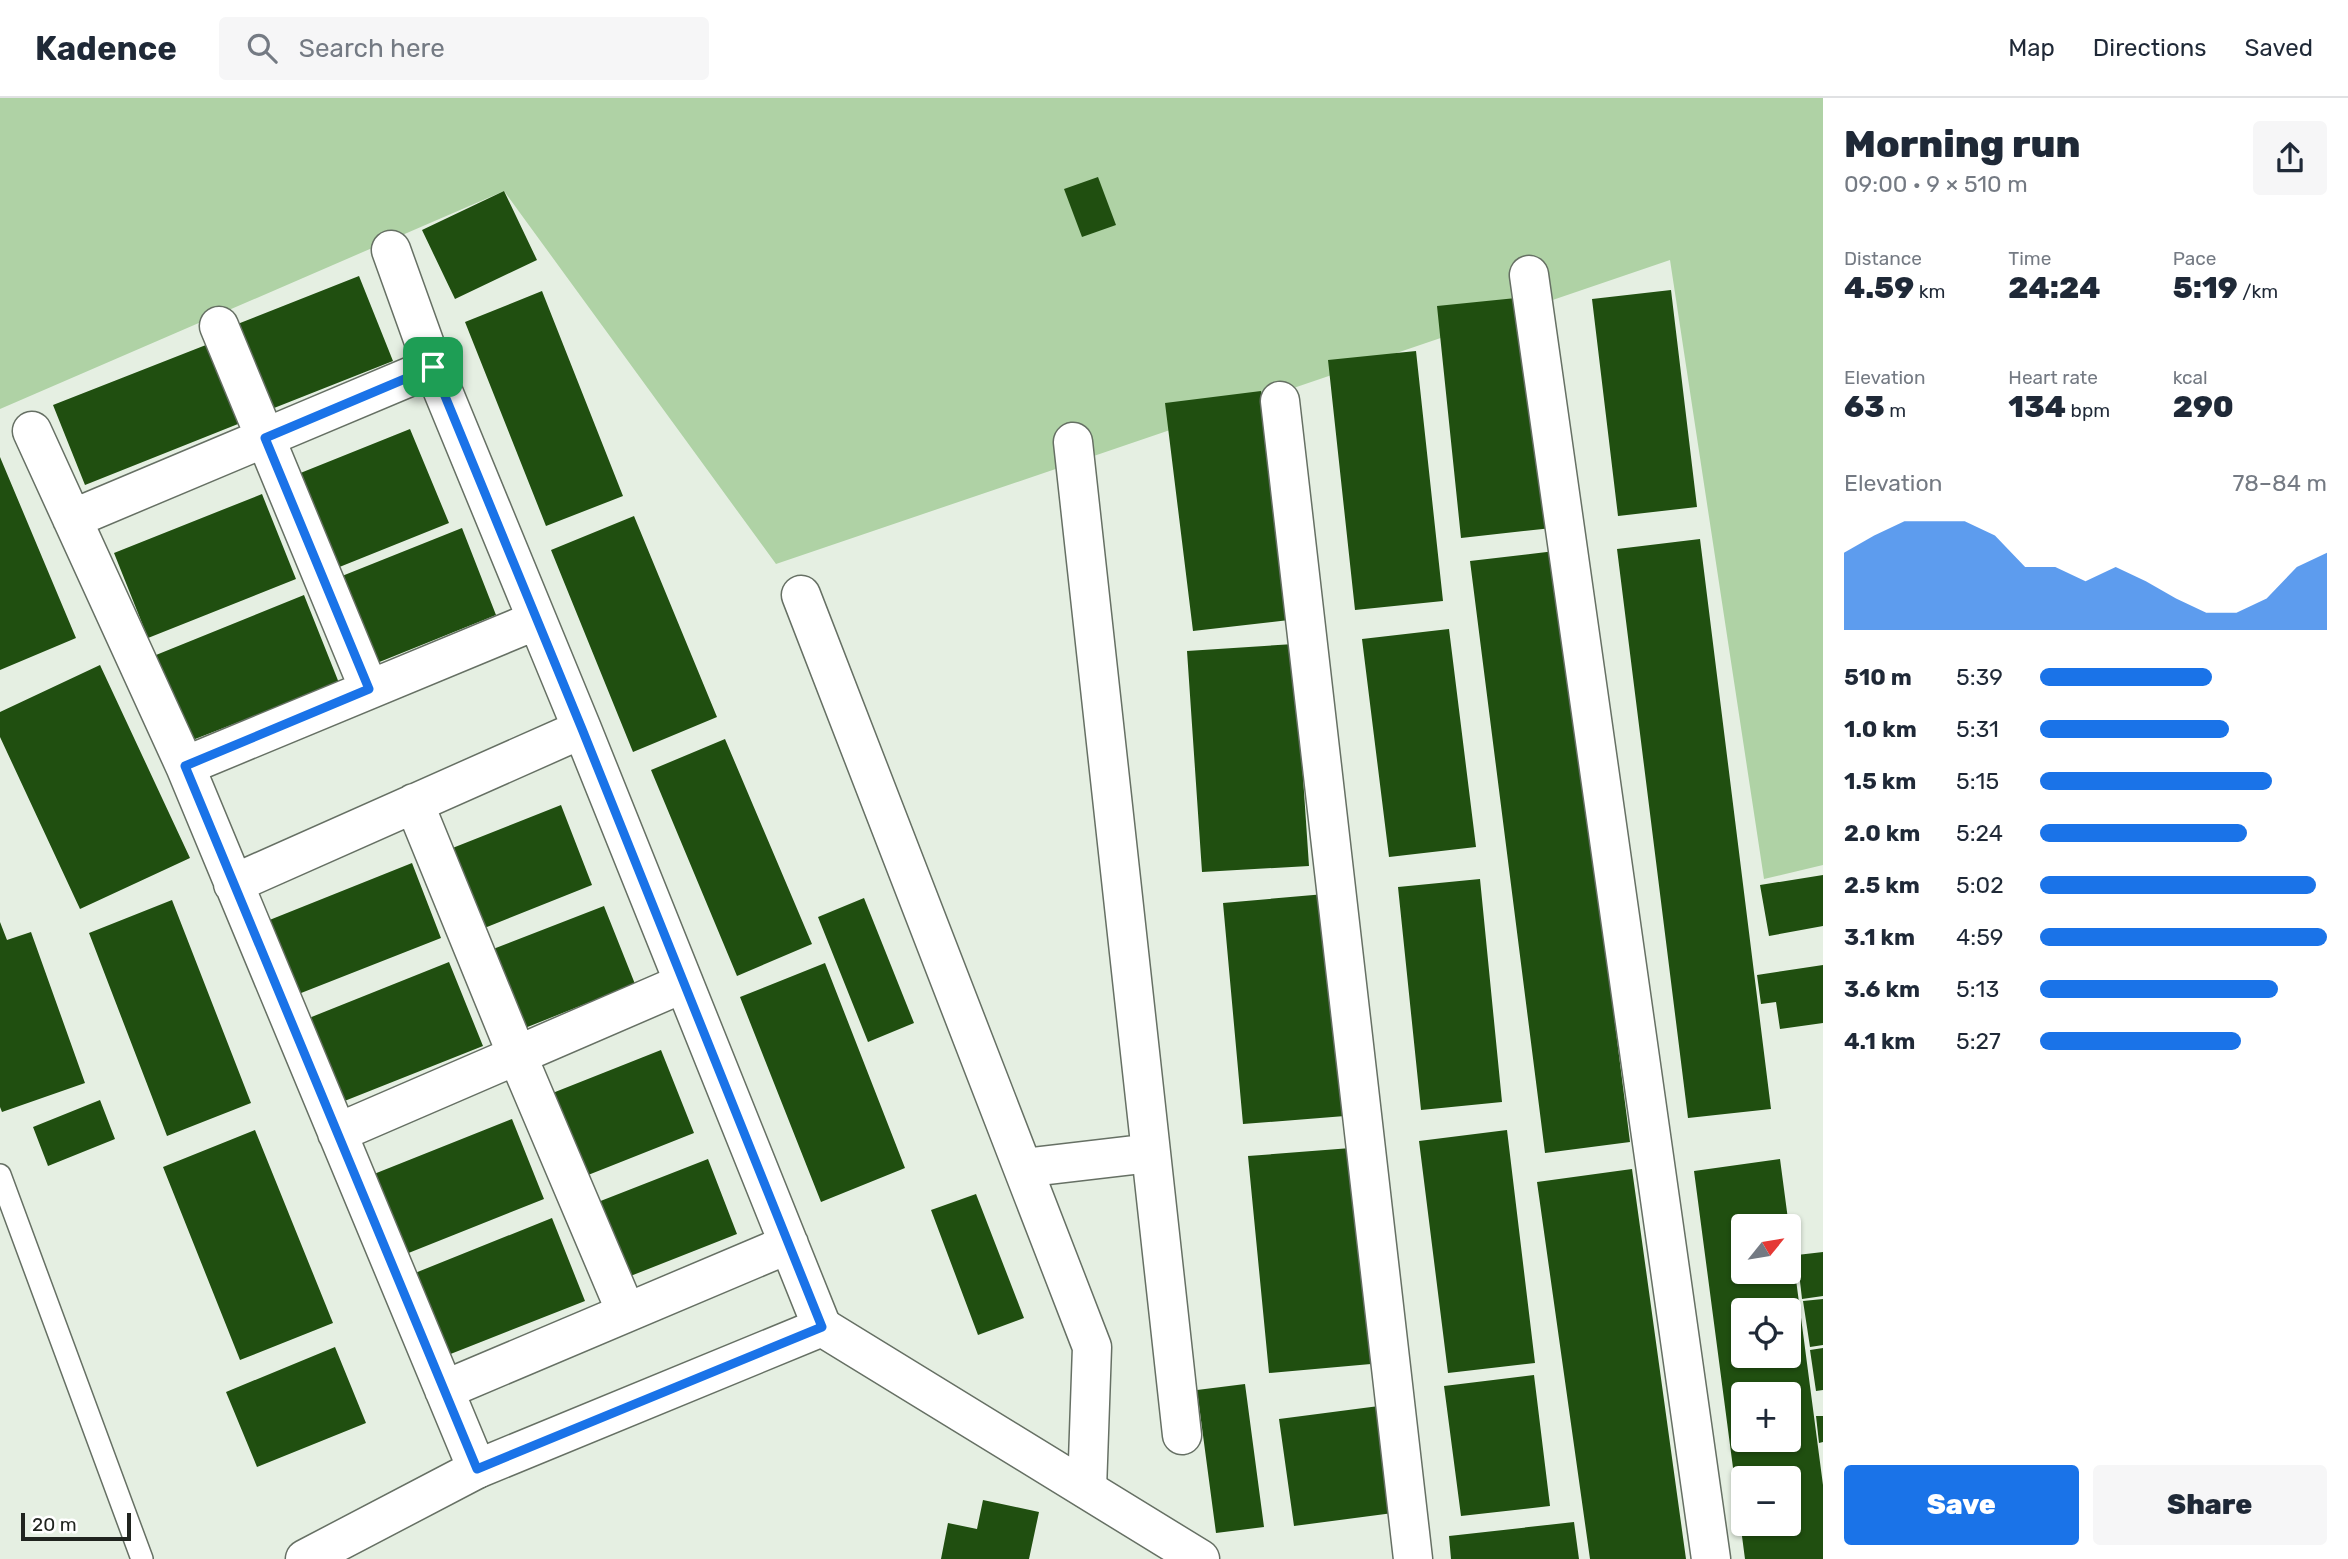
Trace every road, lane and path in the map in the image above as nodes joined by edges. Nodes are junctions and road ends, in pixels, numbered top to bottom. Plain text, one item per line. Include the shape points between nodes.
1 (391, 250) dead end
2 (1529, 275) dead end
3 (219, 326) dead end
4 (433, 367) junction
5 (1280, 401) dead end
6 (32, 431) dead end
7 (265, 438) junction
8 (1073, 442) dead end
9 (72, 519) junction
10 (801, 595) dead end
11 (537, 620) junction
12 (369, 689) junction
13 (582, 729) junction
14 (185, 766) junction
15 (414, 803) junction
16 (233, 884) junction
17 (684, 983) junction
18 (517, 1055) junction
19 (337, 1133) junction
20 (1151, 1153) junction
21 (1023, 1168) junction
22 (0, 1175) edge
23 (789, 1244) junction
24 (626, 1312) junction
25 (822, 1327) junction
26 (444, 1390) junction
27 (1182, 1434) dead end
28 (477, 1469) junction
29 (1087, 1489) junction
30 (142, 1559) edge
31 (305, 1559) edge
32 (1200, 1559) edge
33 (1413, 1559) edge
34 (1711, 1559) edge

1 - 4 street
2 - 34 street
3 - 7 street
4 - 7 street
4 - 11 street
5 - 33 street
6 - 9 street
7 - 9 street
7 - 12 street
8 - 20 street
9 - 14 street
10 - 21 street
11 - 12 street
11 - 13 street
12 - 14 street
13 - 15 street
13 - 17 street
14 - 16 street
15 - 16 street
15 - 18 street
16 - 19 street
17 - 18 street
17 - 23 street
18 - 19 street
18 - 24 street
19 - 26 street
20 - 21 street
20 - 27 street
21 - 29 street via 1092,1347
22 - 30 lane
23 - 24 street
23 - 25 street
24 - 26 street
25 - 28 street
25 - 29 street
26 - 28 street
28 - 31 street
29 - 32 street

